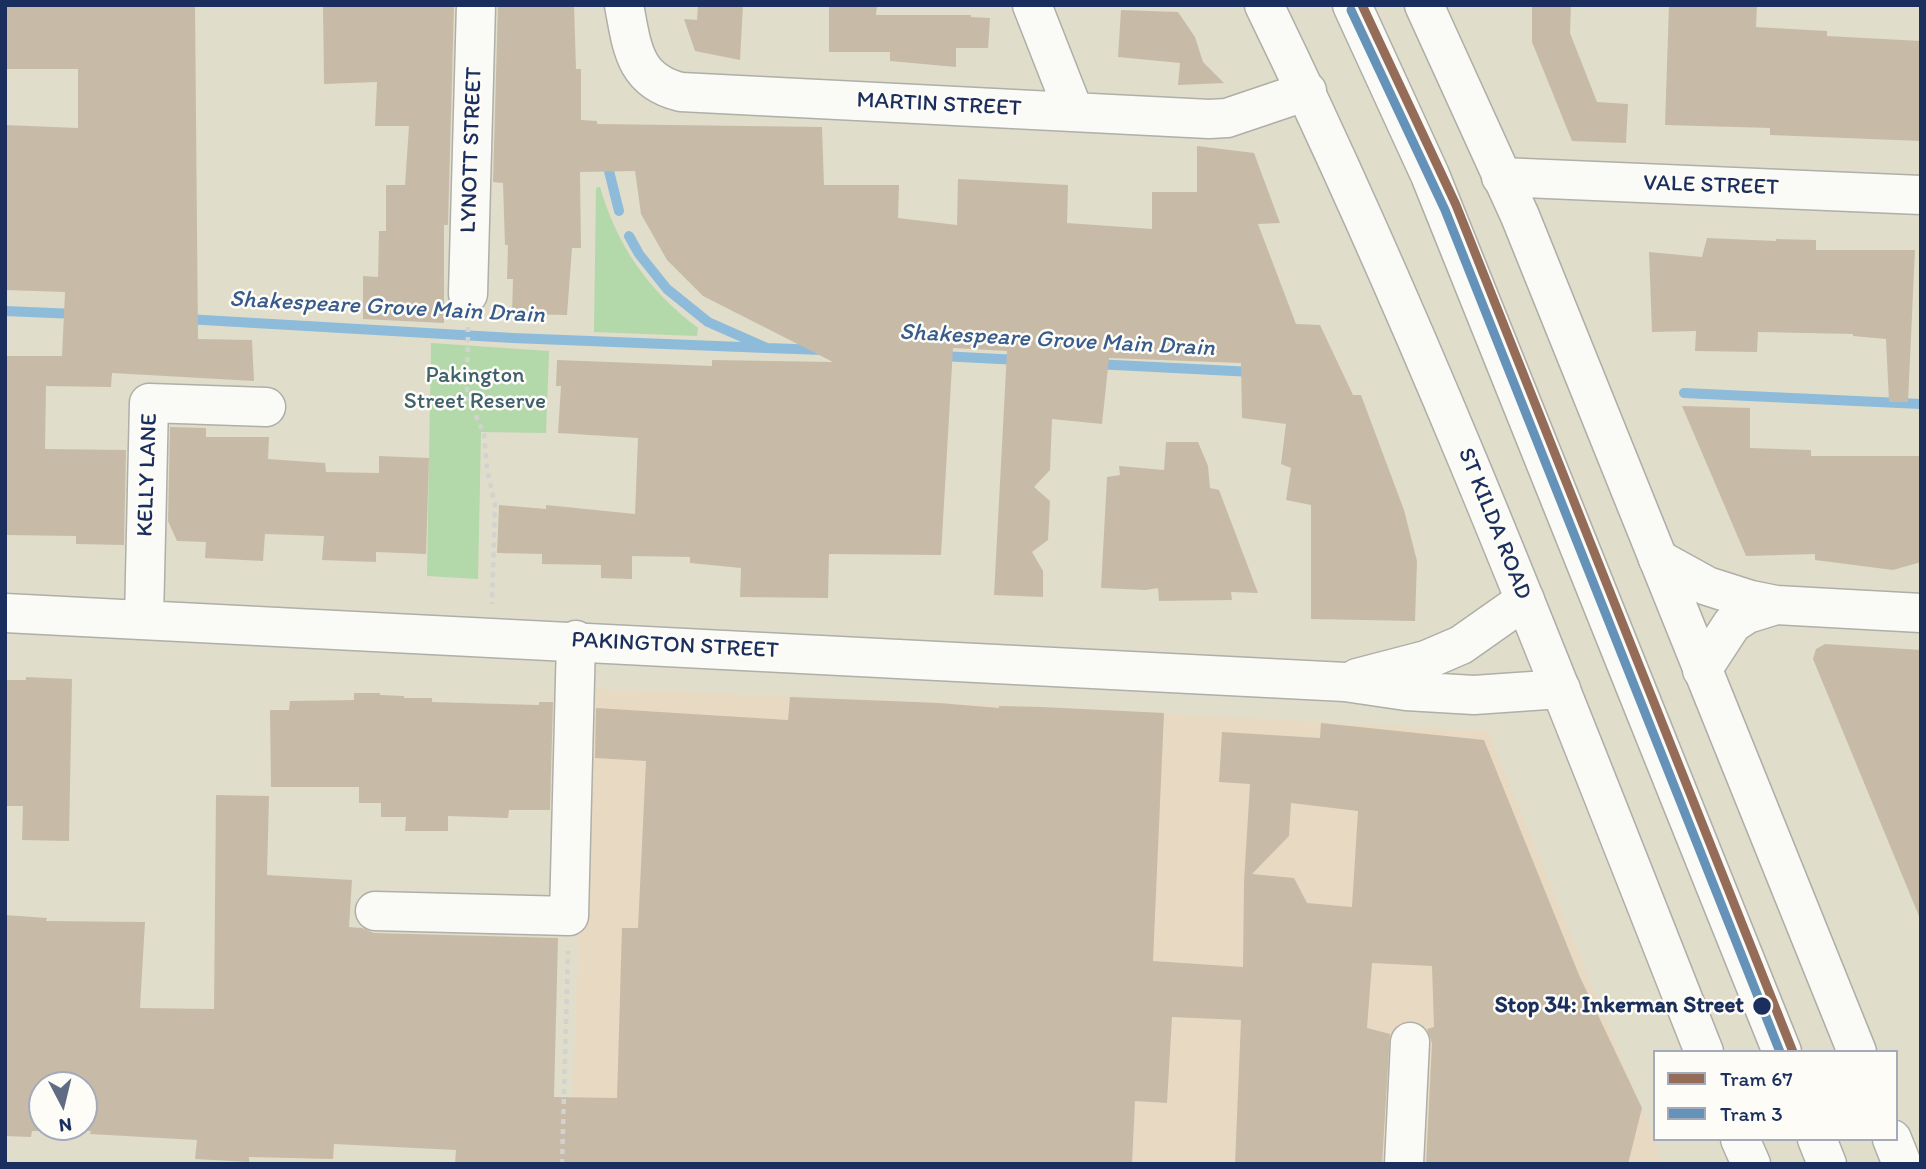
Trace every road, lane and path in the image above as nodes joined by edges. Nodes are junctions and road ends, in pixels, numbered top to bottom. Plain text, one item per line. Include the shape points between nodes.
1 (476, 5) edge
2 (624, 5) edge
3 (1032, 5) edge
4 (1264, 5) edge
5 (1352, 5) edge
6 (1424, 5) edge
7 (1307, 91) junction
8 (1074, 112) junction
9 (1501, 177) junction
10 (1921, 195) edge
11 (468, 306) joint
12 (266, 407) dead end
13 (1658, 559) junction
14 (1525, 600) junction
15 (1776, 605) junction
16 (5, 612) edge
17 (1921, 613) edge
18 (144, 620) junction
19 (491, 636) junction
20 (576, 640) junction
21 (1702, 670) junction
22 (1345, 682) junction
23 (1561, 689) junction
24 (374, 911) dead end
25 (569, 916) junction
26 (1409, 1042) dead end
27 (1703, 1050) edge
28 (1781, 1050) edge
29 (1856, 1050) edge
30 (1741, 1141) edge
31 (1818, 1141) edge
32 (1893, 1141) edge
33 (562, 1164) edge
34 (1404, 1164) edge
35 (1751, 1164) edge
36 (1827, 1164) edge
37 (1902, 1164) edge

1 - 11 main road, LYNOTT STREET
2 - 8 main road, MARTIN STREET via 632,46 647,77 663,88
3 - 8 main road
4 - 7 main road, ST KILDA ROAD
5 - 28 main road via 1430,175
6 - 9 main road
7 - 8 main road, MARTIN STREET via 1227,118
7 - 14 main road, ST KILDA ROAD
9 - 10 main road, VALE STREET
9 - 13 main road
11 - 19 path via 467,395 484,434 495,505
12 - 18 main road, KELLY LANE via 149,403
13 - 15 main road via 1707,586
13 - 21 main road
14 - 22 main road, PAKINGTON STREET via 1461,645 1426,660
14 - 23 main road, ST KILDA ROAD
15 - 17 main road
15 - 21 main road via 1732,624
16 - 18 main road, PAKINGTON STREET
18 - 19 main road, PAKINGTON STREET
19 - 20 main road, PAKINGTON STREET
20 - 22 main road, PAKINGTON STREET
20 - 25 main road
21 - 29 main road
22 - 23 main road, PAKINGTON STREET via 1474,695
23 - 27 main road, ST KILDA ROAD
24 - 25 main road
25 - 33 path
26 - 34 main road
30 - 35 main road
31 - 36 main road
32 - 37 main road

